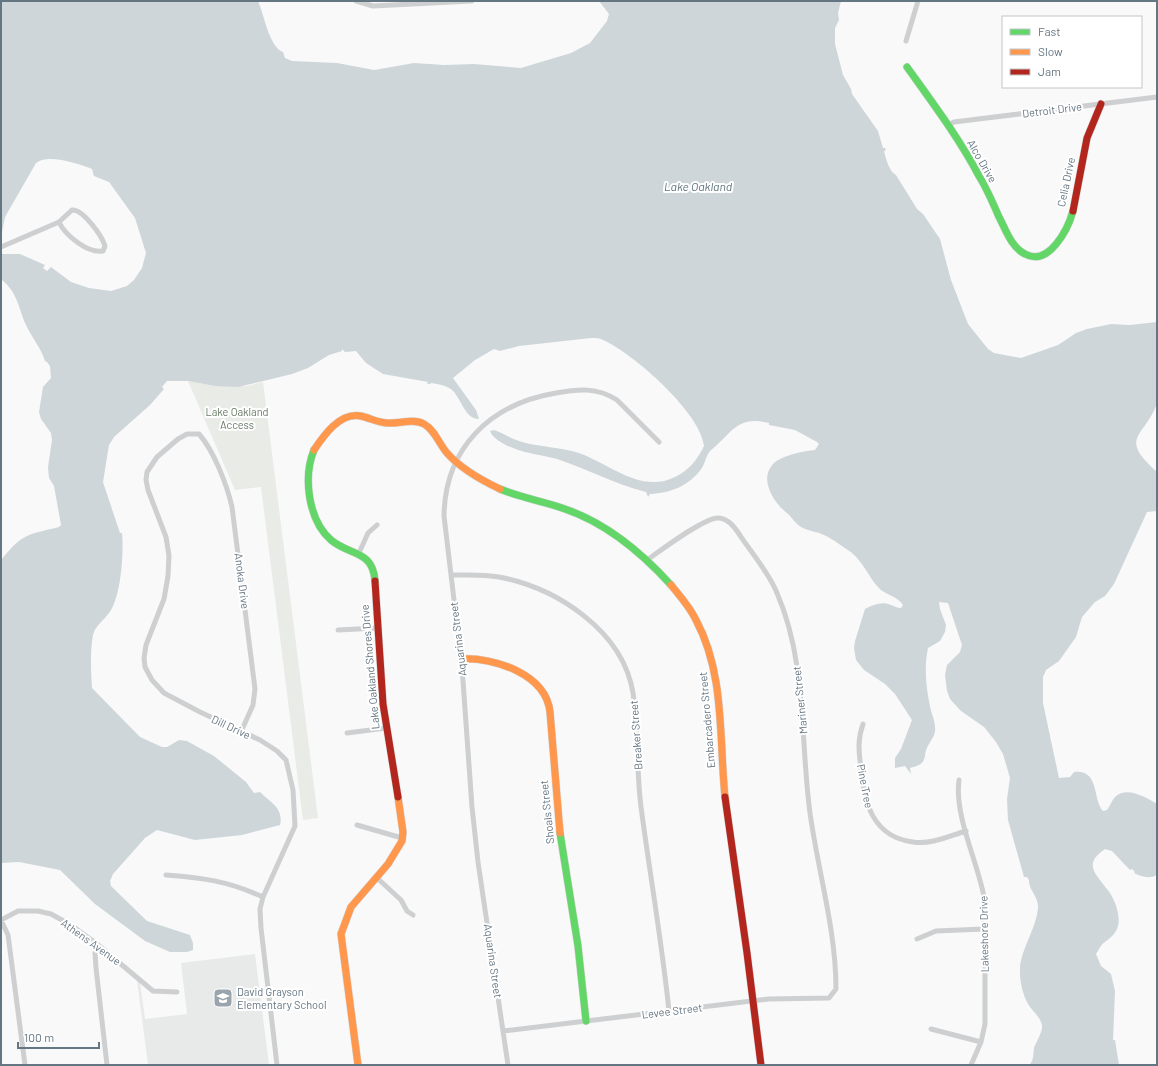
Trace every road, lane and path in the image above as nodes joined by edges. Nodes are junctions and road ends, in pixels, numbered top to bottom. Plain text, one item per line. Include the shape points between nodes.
1 (472, 1) edge
2 (918, 1) edge
3 (359, 3) edge
4 (906, 41) dead end
5 (907, 67) dead end
6 (1157, 97) edge
7 (1101, 104) junction
8 (948, 125) junction
9 (59, 222) junction
10 (2, 247) edge
11 (1040, 256) joint
12 (199, 434) joint
13 (659, 442) dead end
14 (456, 462) junction
15 (377, 525) dead end
16 (359, 553) junction
17 (646, 560) junction
18 (451, 575) junction
19 (377, 628) junction
20 (338, 630) dead end
21 (461, 659) junction
22 (863, 724) dead end
23 (386, 728) junction
24 (241, 732) junction
25 (347, 733) dead end
26 (959, 780) dead end
27 (357, 824) dead end
28 (966, 831) junction
29 (402, 838) junction
30 (166, 875) dead end
31 (376, 877) junction
32 (263, 897) junction
33 (413, 915) dead end
34 (1, 920) edge
35 (984, 929) junction
36 (917, 938) dead end
37 (97, 944) junction
38 (836, 989) joint
39 (177, 992) dead end
40 (753, 1002) junction
41 (669, 1011) junction
42 (586, 1021) junction
43 (931, 1029) dead end
44 (503, 1031) junction
45 (981, 1042) junction
46 (25, 1065) edge
47 (107, 1065) edge
48 (277, 1065) edge
49 (358, 1065) edge
50 (508, 1065) edge
51 (761, 1065) edge
52 (971, 1065) edge

1 - 3 street via 373,6
2 - 4 street
5 - 8 street, Alco Drive
6 - 7 street, Detroit Drive
7 - 8 street, Detroit Drive via 954,122
7 - 11 street, Celia Drive via 1087,138 1076,198 1066,227 1054,246
8 - 11 street, Alco Drive via 979,175 1011,241 1028,256
9 - 9 street via 64,230 85,247 97,252 103,251 104,241 82,213 72,210
9 - 10 street
12 - 24 street, Anoka Drive via 206,442 228,490 236,535 255,689 253,705
12 - 24 street, Dill Drive via 187,434 178,439 157,457 147,472 148,490 166,537 169,556 164,599 146,645 145,667 152,680 164,693
13 - 14 street, Aquarina Street via 617,400 598,391 579,389 548,394 516,404 496,414 478,430
14 - 16 street, Lake Oakland Shores Drive via 422,423 384,423 363,416 349,416 336,422 314,451 309,480 310,493 318,523 325,534 339,546
14 - 17 street, Embarcadero Street via 495,487 568,510 622,540
14 - 18 street, Aquarina Street via 448,481 444,516
15 - 16 street via 368,533
16 - 19 street, Lake Oakland Shores Drive via 368,560 374,572
17 - 38 street, Mariner Street via 704,522 719,518 728,520 777,592 796,658 810,811 830,926
17 - 40 street, Embarcadero Street via 683,598 697,621 715,675 726,814
18 - 21 street, Aquarina Street
18 - 41 street, Breaker Street via 483,574 499,577 559,600 597,627 620,656 633,692 640,803
19 - 20 street
19 - 23 street, Lake Oakland Shores Drive
21 - 42 street, Shoals Street via 470,657 486,660 512,669 534,683 547,698 562,858 578,946
21 - 44 street, Aquarina Street via 477,854
22 - 28 street, Pine Tree via 858,738 868,810 886,832 913,842 932,841
23 - 25 street
23 - 29 street, Lake Oakland Shores Drive via 401,817
24 - 32 street, Dill Drive via 260,740 283,756 289,768 293,790 295,826
26 - 28 street, Lakeshore Drive via 959,801
27 - 29 street
28 - 35 street, Lakeshore Drive via 982,883 985,902
29 - 31 street via 398,849
30 - 32 street via 223,882
31 - 33 street
31 - 49 street via 351,907 341,934
32 - 48 street, Dill Drive via 260,928
34 - 37 street, Athens Avenue via 18,911 50,914 71,925
34 - 46 street via 8,935
35 - 36 street via 936,931
35 - 45 street, Lakeshore Drive via 986,1006
37 - 39 street, Athens Avenue via 153,990
37 - 47 street via 96,968
38 - 40 street, Levee Street via 829,998 769,999
40 - 41 street, Levee Street
40 - 51 street, Embarcadero Street
41 - 42 street, Levee Street
42 - 44 street, Levee Street
43 - 45 street
44 - 50 street, Aquarina Street
45 - 52 street, Lakeshore Drive

